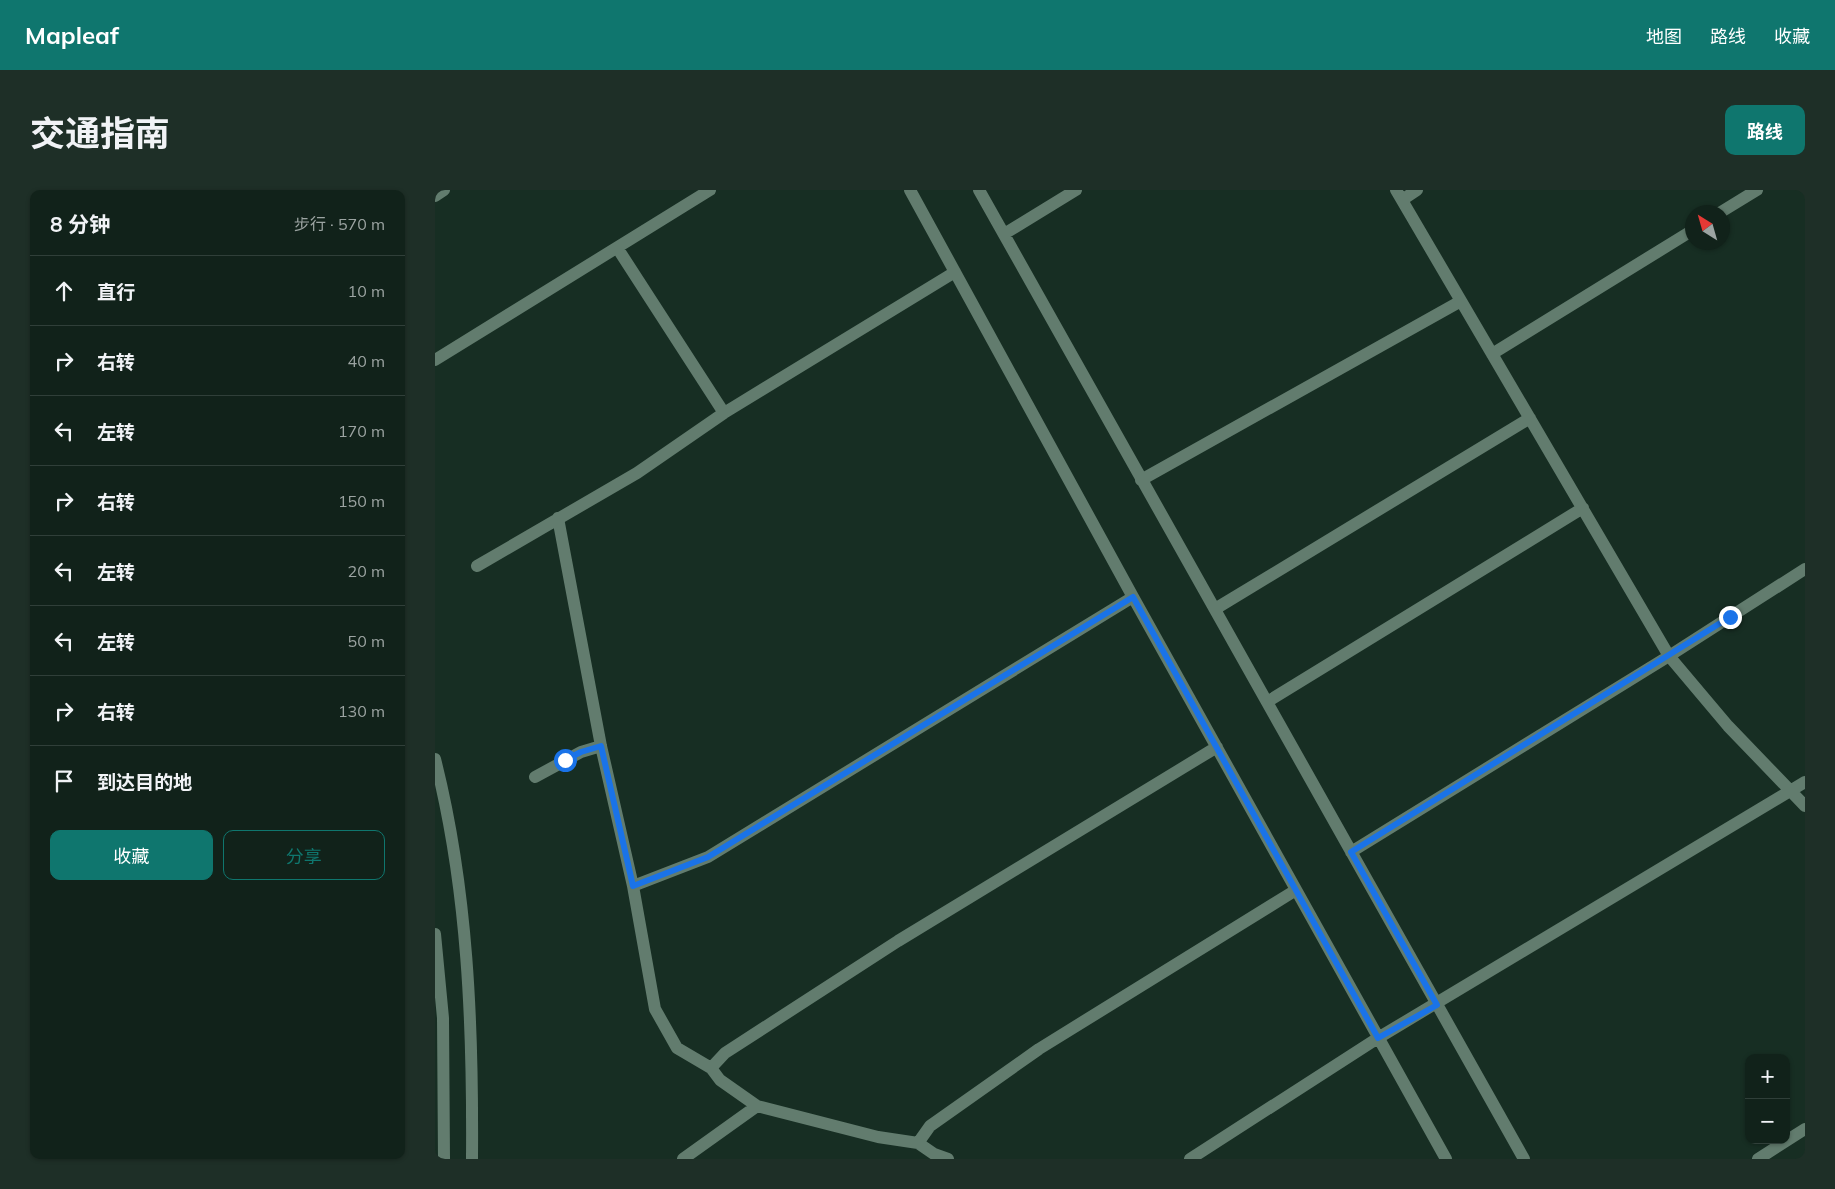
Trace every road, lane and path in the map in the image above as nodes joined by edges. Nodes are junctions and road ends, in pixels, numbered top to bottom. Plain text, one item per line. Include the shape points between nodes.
1 (444, 190) edge
2 (710, 190) edge
3 (910, 190) edge
4 (979, 190) edge
5 (1076, 190) edge
6 (1417, 190) edge
7 (1757, 190) edge
8 (1399, 195) edge
9 (435, 196) edge
10 (1730, 206) edge
11 (1004, 234) junction
12 (1685, 235) edge
13 (618, 249) junction
14 (955, 272) junction
15 (1461, 301) junction
16 (1492, 354) junction
17 (435, 360) edge
18 (724, 413) junction
19 (1530, 418) junction
20 (1141, 480) junction
21 (1583, 508) junction
22 (558, 518) junction
23 (477, 566) dead end
24 (1805, 569) edge
25 (1133, 597) junction
26 (1215, 609) junction
27 (1669, 656) junction
28 (1267, 702) junction
29 (601, 746) junction
30 (1217, 747) junction
31 (435, 759) edge
32 (535, 777) dead end
33 (1805, 782) edge
34 (1789, 792) junction
35 (1805, 806) edge
36 (1351, 852) junction
37 (633, 886) junction
38 (1296, 890) junction
39 (435, 934) edge
40 (1437, 1005) junction
41 (1378, 1038) junction
42 (711, 1068) junction
43 (757, 1106) junction
44 (1805, 1129) edge
45 (918, 1143) junction
46 (444, 1159) edge
47 (472, 1159) edge
48 (683, 1159) edge
49 (948, 1159) edge
50 (1190, 1159) edge
51 (1446, 1159) edge
52 (1524, 1159) edge
53 (1758, 1159) edge

1 - 9 street
2 - 13 street
3 - 14 street
4 - 11 street
5 - 11 street
6 - 8 street
7 - 10 street
8 - 15 street
11 - 20 street
12 - 16 street
13 - 17 street
13 - 18 street
14 - 18 street
14 - 25 street
15 - 16 street
15 - 20 street
16 - 19 street
18 - 22 street via 637,473
19 - 21 street
19 - 26 street
20 - 26 street
21 - 27 street
21 - 28 street
22 - 23 street
22 - 29 street
24 - 27 street
25 - 30 street
25 - 37 street via 708,857
26 - 28 street
27 - 34 street
27 - 36 street
28 - 36 street
29 - 32 street via 581,752
29 - 37 street
30 - 38 street
30 - 42 street via 898,941 725,1053
31 - 47 street via 455,868 467,967 473,1067
33 - 34 street
34 - 35 street
34 - 40 street
36 - 40 street
37 - 42 street via 655,1010 677,1048
38 - 41 street
38 - 45 street via 1039,1049 930,1126
39 - 46 street via 443,1018
40 - 41 street
40 - 52 street
41 - 50 street
41 - 51 street
42 - 43 street via 720,1080
43 - 45 street via 878,1137
43 - 48 street
44 - 53 street
45 - 49 street

